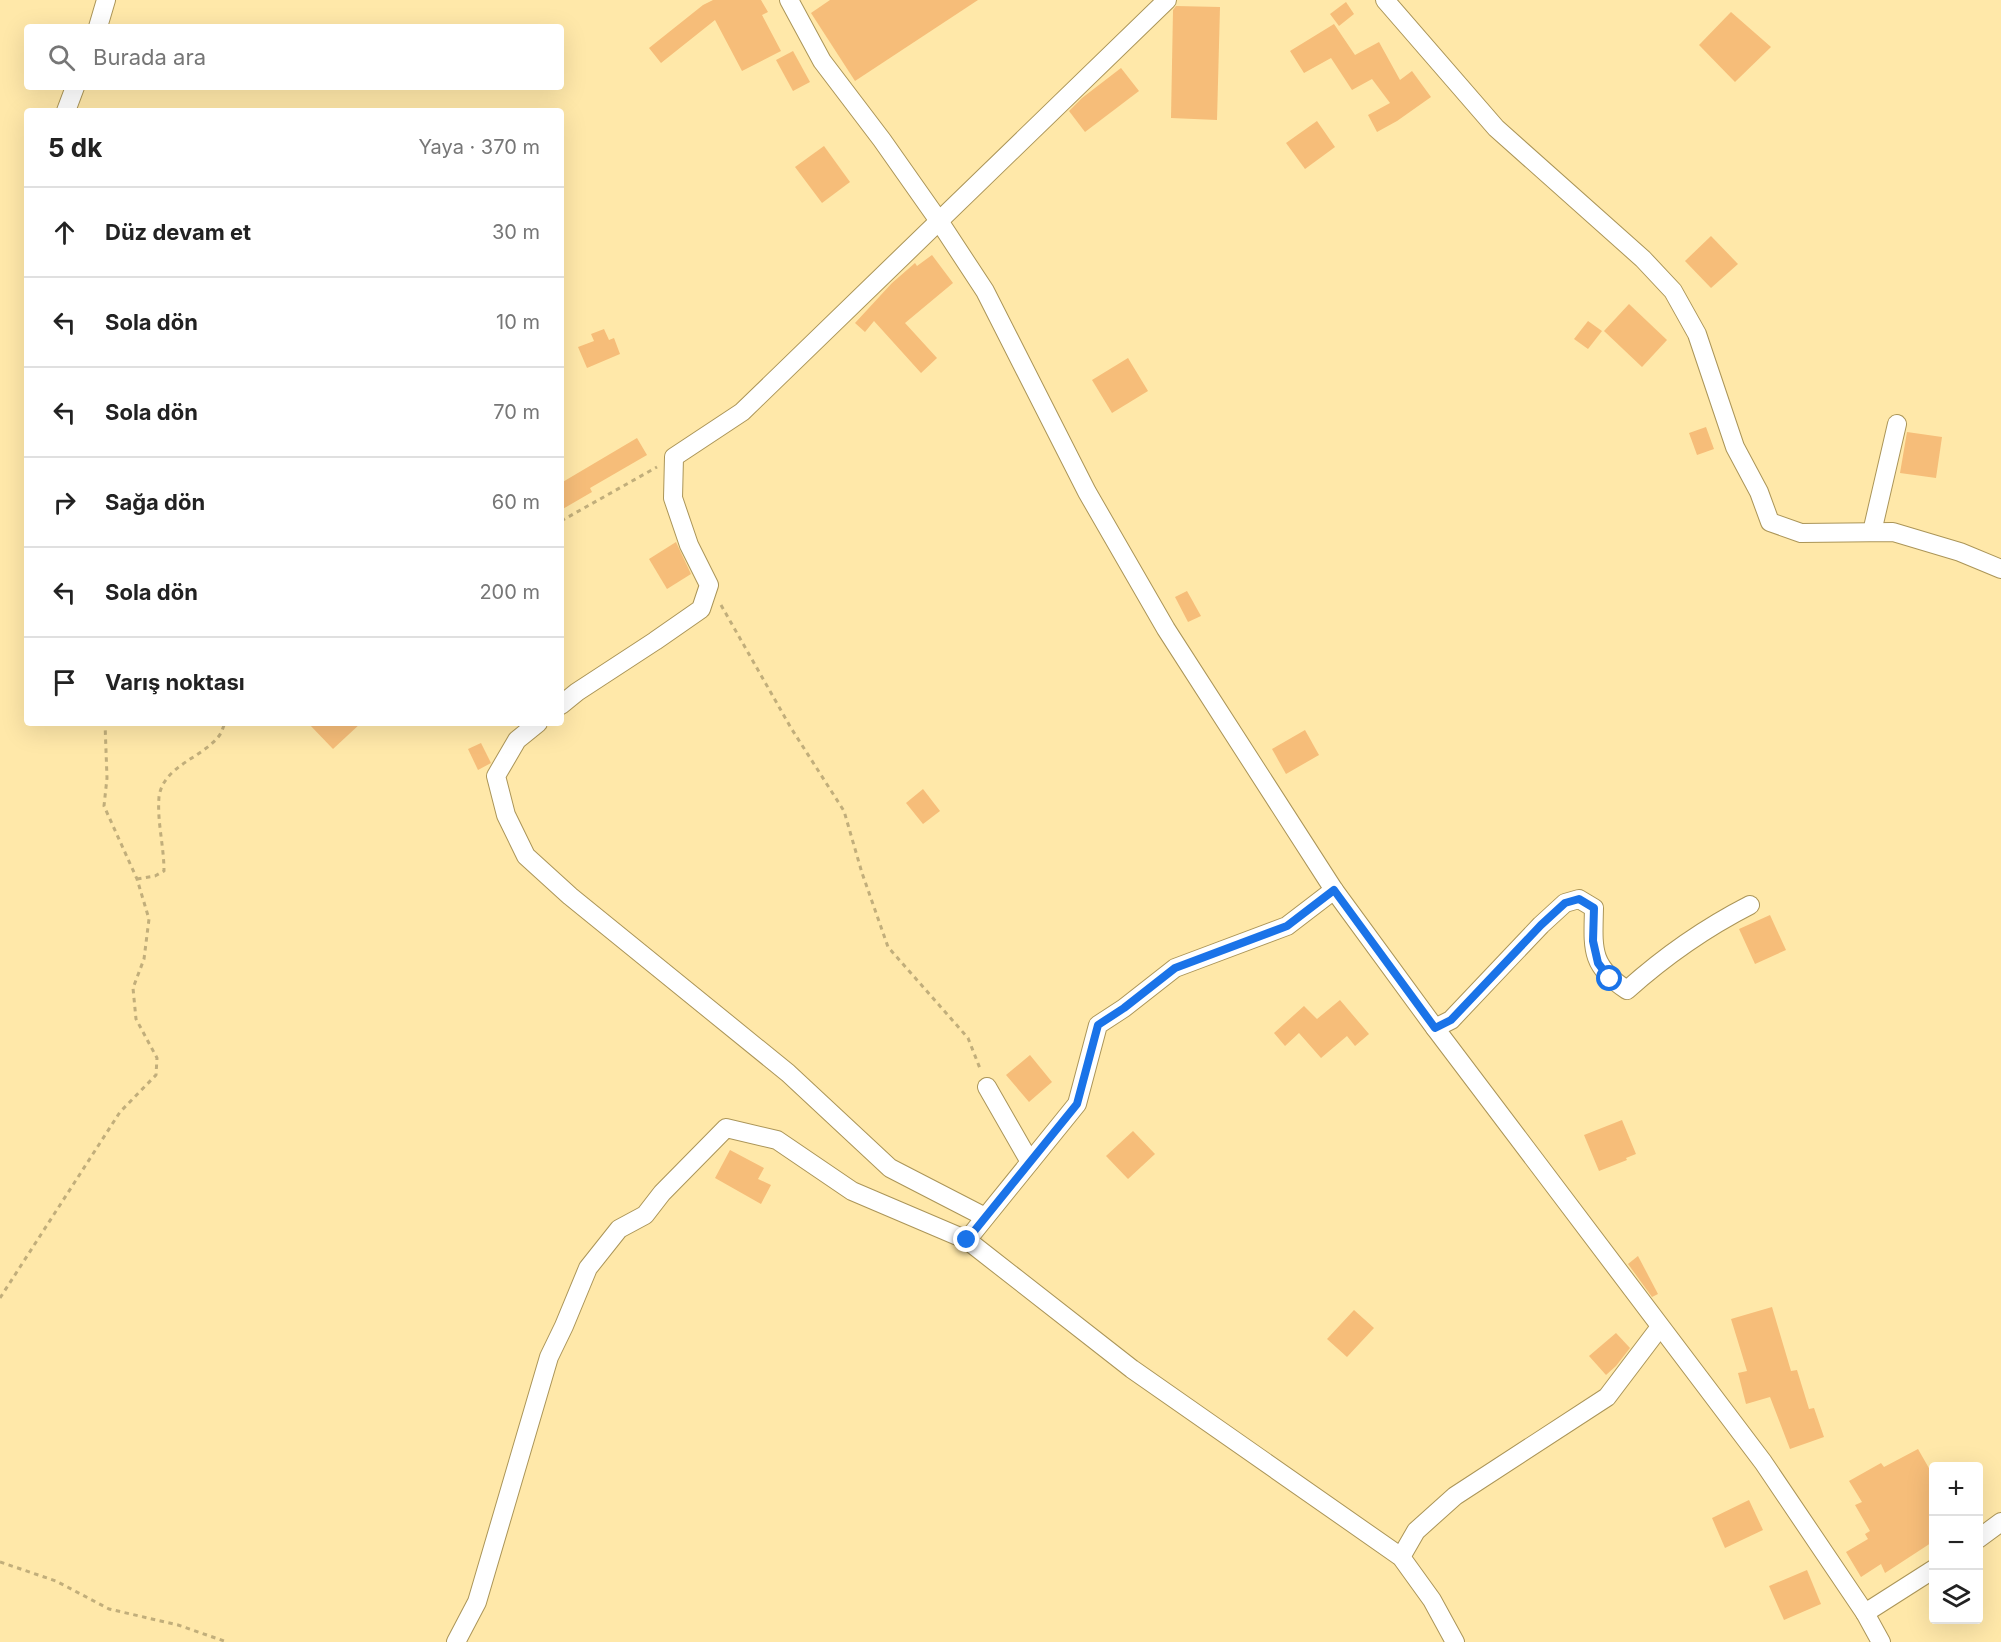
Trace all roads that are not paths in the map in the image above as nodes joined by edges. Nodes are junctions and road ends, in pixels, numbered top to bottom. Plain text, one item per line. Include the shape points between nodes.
1 (106, 0) edge
2 (789, 0) edge
3 (1167, 0) edge
4 (1385, 0) edge
5 (99, 24) edge
6 (74, 90) edge
7 (67, 108) edge
8 (939, 221) junction
9 (1897, 424) dead end
10 (1872, 532) junction
11 (2001, 569) edge
12 (564, 703) edge
13 (534, 726) edge
14 (1334, 890) junction
15 (1750, 905) dead end
16 (1435, 1028) junction
17 (987, 1087) road end
18 (1030, 1162) junction
19 (985, 1217) junction
20 (967, 1240) junction
21 (1660, 1328) junction
22 (2001, 1522) edge
23 (1983, 1535) edge
24 (1401, 1557) junction
25 (1932, 1570) edge
26 (1865, 1613) junction
27 (456, 1642) edge
28 (1455, 1642) edge
29 (1881, 1642) edge

1 - 5 street
2 - 8 street via 822,61
3 - 8 street
4 - 10 street via 1497,128 1643,259 1673,291 1697,334 1735,447 1770,522 1801,533
6 - 7 street
8 - 12 street via 742,412 674,457 673,498 689,545 709,585 700,609
8 - 14 street via 985,291 1087,492 1166,629
9 - 10 street
10 - 11 street via 1893,532
13 - 19 street via 517,740 496,776 506,814 526,856 607,927 788,1073 890,1168
14 - 16 street
14 - 18 street via 1287,926 1175,968 1098,1025 1077,1104
15 - 16 street via 1712,925 1656,964 1627,990 1610,979 1598,963 1593,941 1594,908 1579,899 1565,903 1451,1020
16 - 21 street
17 - 18 street
18 - 19 street
19 - 20 street
20 - 24 street via 1132,1369
20 - 27 street via 852,1191 777,1140 726,1128 645,1215 619,1229 588,1268 549,1357 477,1602
21 - 24 street via 1606,1398 1455,1496 1416,1531
21 - 26 street via 1763,1462
22 - 23 street
24 - 28 street via 1432,1600
25 - 26 street
26 - 29 street

